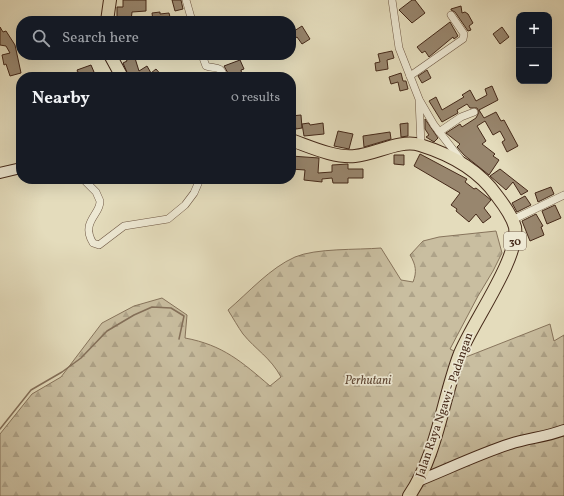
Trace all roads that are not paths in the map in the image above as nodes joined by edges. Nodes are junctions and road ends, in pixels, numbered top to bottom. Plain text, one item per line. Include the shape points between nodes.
1 (110, 0) edge
2 (186, 0) edge
3 (392, 0) edge
4 (451, 15) dead end
5 (108, 16) edge
6 (191, 16) edge
7 (113, 60) edge
8 (204, 60) edge
9 (119, 72) edge
10 (222, 72) edge
11 (410, 76) junction
12 (419, 99) junction
13 (474, 112) dead end
14 (439, 132) junction
15 (296, 142) edge
16 (421, 145) junction
17 (465, 166) junction
18 (16, 169) edge
19 (0, 174) edge
20 (88, 184) edge
21 (198, 184) edge
22 (564, 195) edge
23 (512, 220) junction
24 (564, 430) edge
25 (418, 481) junction
26 (409, 496) edge

1 - 5 highway
2 - 6 street
3 - 11 street via 396,37
4 - 11 street via 464,34 463,39
7 - 9 highway
8 - 10 street via 206,66 217,67
11 - 12 street
12 - 14 street
12 - 16 street
13 - 14 street via 461,117
14 - 17 street
15 - 16 highway, Jalan Raya Ngawi - Padangan / 30 via 333,154 348,156 377,152 404,143
16 - 17 highway, Jalan Raya Ngawi - Padangan / 30
17 - 23 highway, Jalan Raya Ngawi - Padangan / 30 via 482,177
18 - 19 street
20 - 21 street via 100,201 89,223 93,243 98,245 124,226 168,219 185,205
22 - 23 street
23 - 25 highway, Jalan Raya Ngawi - Padangan / 30 via 515,234 513,250 465,341
24 - 25 street via 502,447
25 - 26 highway, Jalan Raya Ngawi - Padangan / 30

